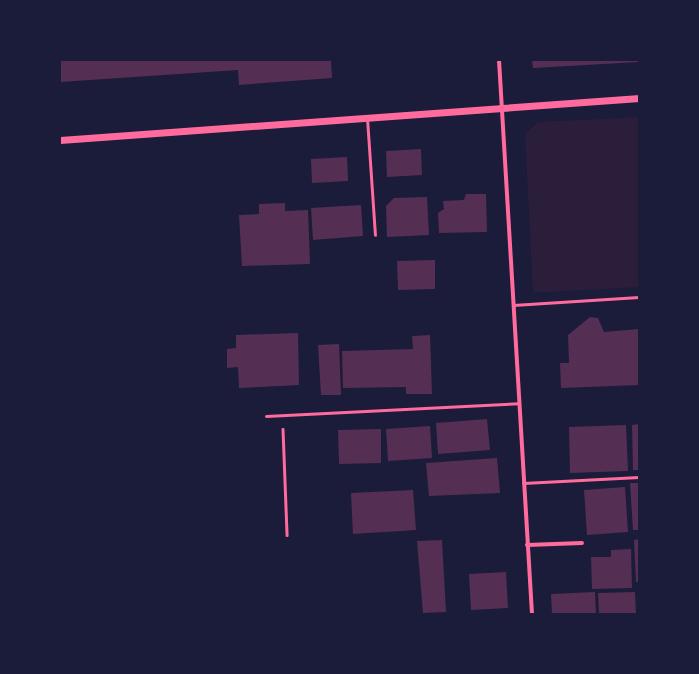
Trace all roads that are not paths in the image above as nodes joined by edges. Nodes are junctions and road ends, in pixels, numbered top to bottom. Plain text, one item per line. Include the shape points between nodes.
1 (499, 60) edge
2 (639, 98) edge
3 (502, 109) junction
4 (367, 118) junction
5 (60, 140) edge
6 (375, 235) dead end
7 (639, 297) edge
8 (513, 304) junction
9 (519, 403) junction
10 (266, 416) dead end
11 (639, 477) edge
12 (524, 483) junction
13 (582, 543) dead end
14 (527, 545) junction
15 (532, 614) edge

1 - 3 street
2 - 3 street via 521,105
3 - 4 street
3 - 8 street
4 - 5 street
4 - 6 lane
7 - 8 lane
8 - 9 street
9 - 10 lane
9 - 12 street
11 - 12 lane
12 - 14 street
13 - 14 street
14 - 15 street

